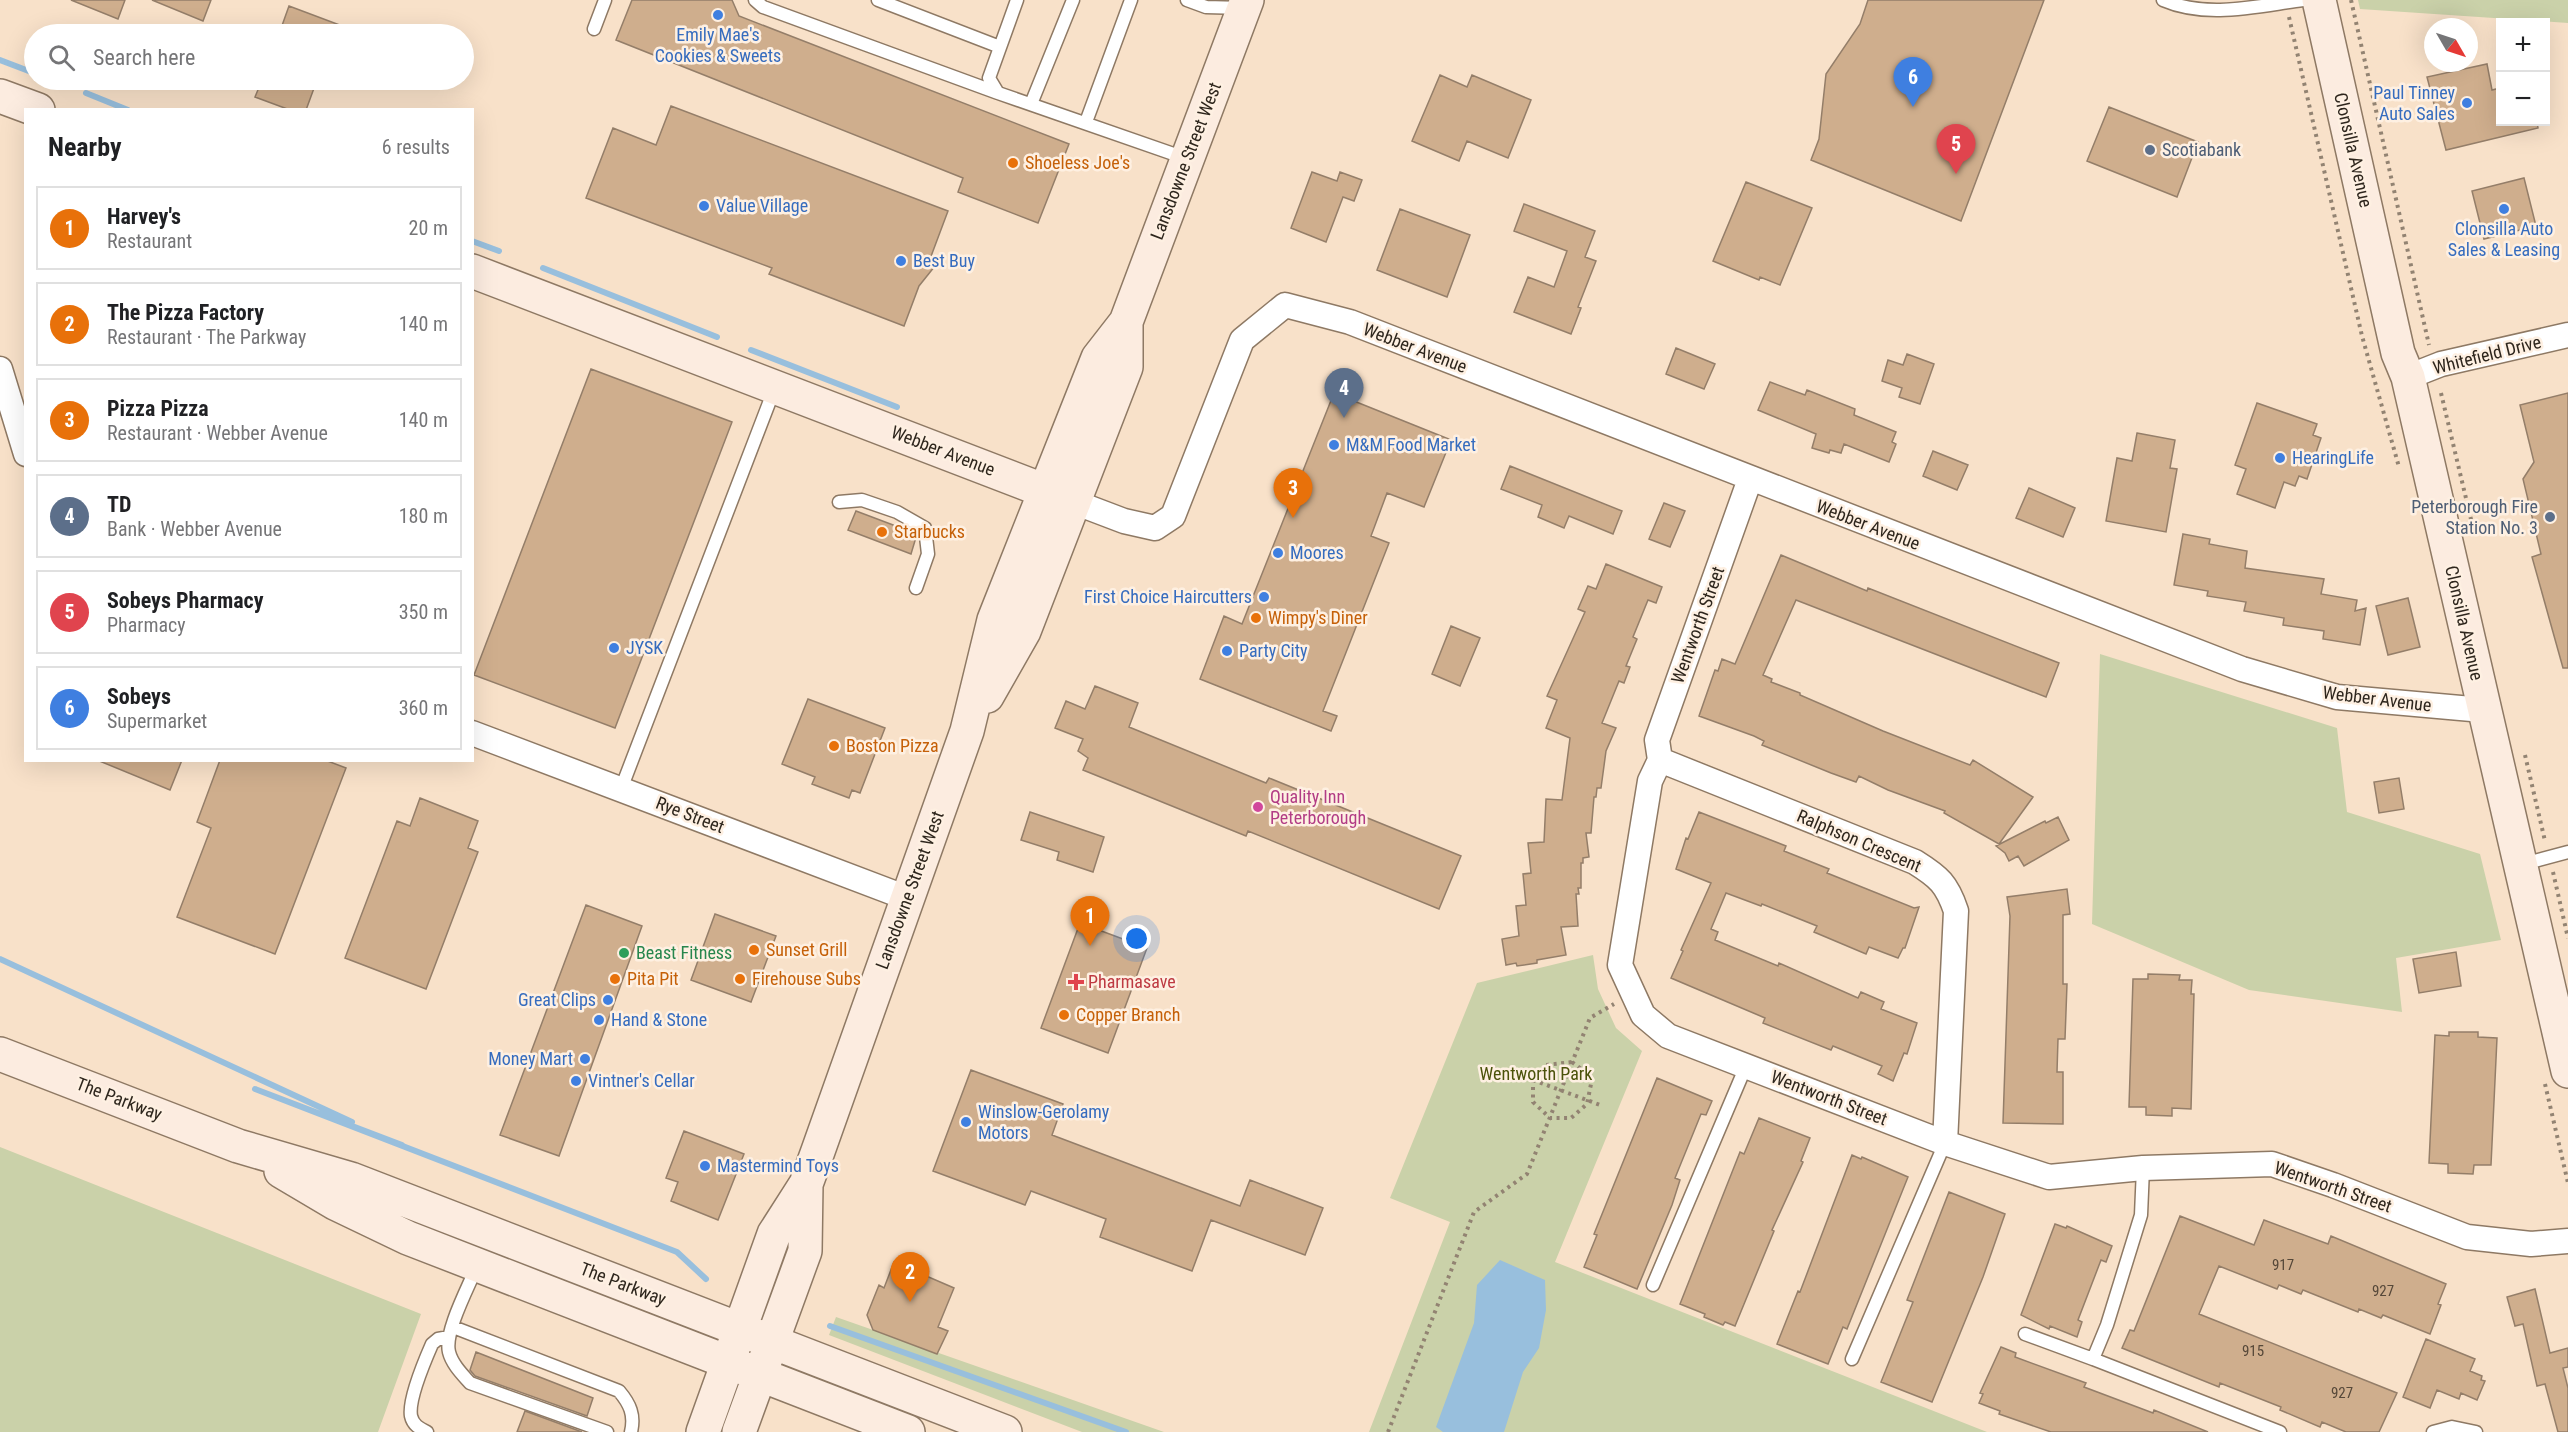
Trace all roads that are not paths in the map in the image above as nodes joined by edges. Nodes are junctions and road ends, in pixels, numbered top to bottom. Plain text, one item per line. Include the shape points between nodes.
1 (605, 0) edge
2 (755, 0) edge
3 (878, 0) edge
4 (1017, 0) edge
5 (1073, 0) edge
6 (1131, 0) edge
7 (1187, 0) edge
8 (2163, 0) edge
9 (2303, 0) edge
10 (2319, 0) edge
11 (1242, 3) edge
12 (594, 29) dead end
13 (1000, 48) junction
14 (998, 93) junction
15 (0, 96) edge
16 (1031, 104) junction
17 (33, 108) edge
18 (1086, 122) junction
19 (1186, 158) junction
20 (474, 272) edge
21 (2568, 335) edge
22 (0, 369) edge
23 (2420, 372) junction
24 (776, 386) junction
25 (24, 447) edge
26 (1750, 480) junction
27 (1060, 496) junction
28 (839, 502) dead end
29 (916, 588) dead end
30 (2484, 710) junction
31 (474, 734) edge
32 (1660, 760) junction
33 (621, 789) junction
34 (2568, 852) edge
35 (2534, 861) junction
36 (908, 898) junction
37 (0, 1053) edge
38 (1746, 1065) junction
39 (2556, 1075) edge
40 (1945, 1143) junction
41 (238, 1146) junction
42 (2143, 1168) junction
43 (806, 1184) junction
44 (2568, 1240) edge
45 (477, 1265) junction
46 (1653, 1285) dead end
47 (740, 1330) junction
48 (451, 1332) junction
49 (2025, 1334) dead end
50 (772, 1343) junction
51 (1852, 1359) dead end
52 (2092, 1359) junction
53 (728, 1362) junction
54 (760, 1375) junction
55 (427, 1432) edge
56 (607, 1432) edge
57 (632, 1432) edge
58 (703, 1432) edge
59 (739, 1432) edge
60 (908, 1432) edge
61 (1005, 1432) edge
62 (2280, 1432) edge
63 (2433, 1432) edge
64 (2476, 1432) edge

1 - 12 lane
2 - 14 lane via 763,8
3 - 13 lane
4 - 13 lane
5 - 16 lane
6 - 18 lane
7 - 11 lane via 1206,7
8 - 9 lane via 2181,8 2219,11
10 - 23 main road, Clonsilla Avenue via 2398,353
11 - 19 main road, Lansdowne Street West
13 - 14 lane via 989,78
14 - 16 lane
15 - 17 main road
16 - 18 lane
18 - 19 lane
19 - 27 main road, Lansdowne Street West via 1126,322 1098,358
20 - 24 main road, Webber Avenue
21 - 23 street, Whitefield Drive
22 - 25 street
23 - 30 main road, Clonsilla Avenue
24 - 27 main road, Webber Avenue
24 - 33 lane
26 - 27 street, Webber Avenue via 1350,322 1285,305 1242,340 1173,516 1155,528 1124,521
26 - 30 street, Webber Avenue via 2242,669 2337,698
26 - 32 street, Wentworth Street via 1657,740
27 - 36 main road, Lansdowne Street West via 994,620 967,731
28 - 29 lane via 862,500 897,512 925,528 928,554
30 - 35 main road, Clonsilla Avenue
31 - 33 street, Rye Street
32 - 38 street, Wentworth Street via 1650,781 1620,965 1643,1015 1668,1036
32 - 40 street, Ralphson Crescent via 1915,862 1948,889 1956,911
33 - 36 street, Rye Street
34 - 35 lane
35 - 39 main road, Clonsilla Avenue
36 - 43 main road, Lansdowne Street West
37 - 41 main road, The Parkway
38 - 40 street, Wentworth Street
38 - 46 lane
40 - 42 street, Wentworth Street via 2049,1177
40 - 51 lane
41 - 45 main road, The Parkway via 335,1203
41 - 47 main road, The Parkway via 351,1179
42 - 44 street, Wentworth Street via 2272,1164 2467,1237 2531,1244
42 - 52 lane via 2141,1215
43 - 47 main road, Lansdowne Street West via 774,1234
43 - 50 main road, Lansdowne Street West via 805,1251
45 - 48 lane
45 - 53 main road, The Parkway
47 - 50 main road, The Parkway
47 - 53 main road, Lansdowne Street West
48 - 55 lane via 432,1344 411,1405 416,1426
48 - 56 lane via 449,1352 470,1383
48 - 57 lane via 619,1391 633,1414
49 - 52 lane
50 - 54 main road, Lansdowne Street West
50 - 61 main road, The Parkway
52 - 62 lane
53 - 54 main road, The Parkway
53 - 58 main road, Lansdowne Street West
54 - 59 main road, Lansdowne Street West
54 - 60 main road, The Parkway
63 - 64 lane via 2452,1426

